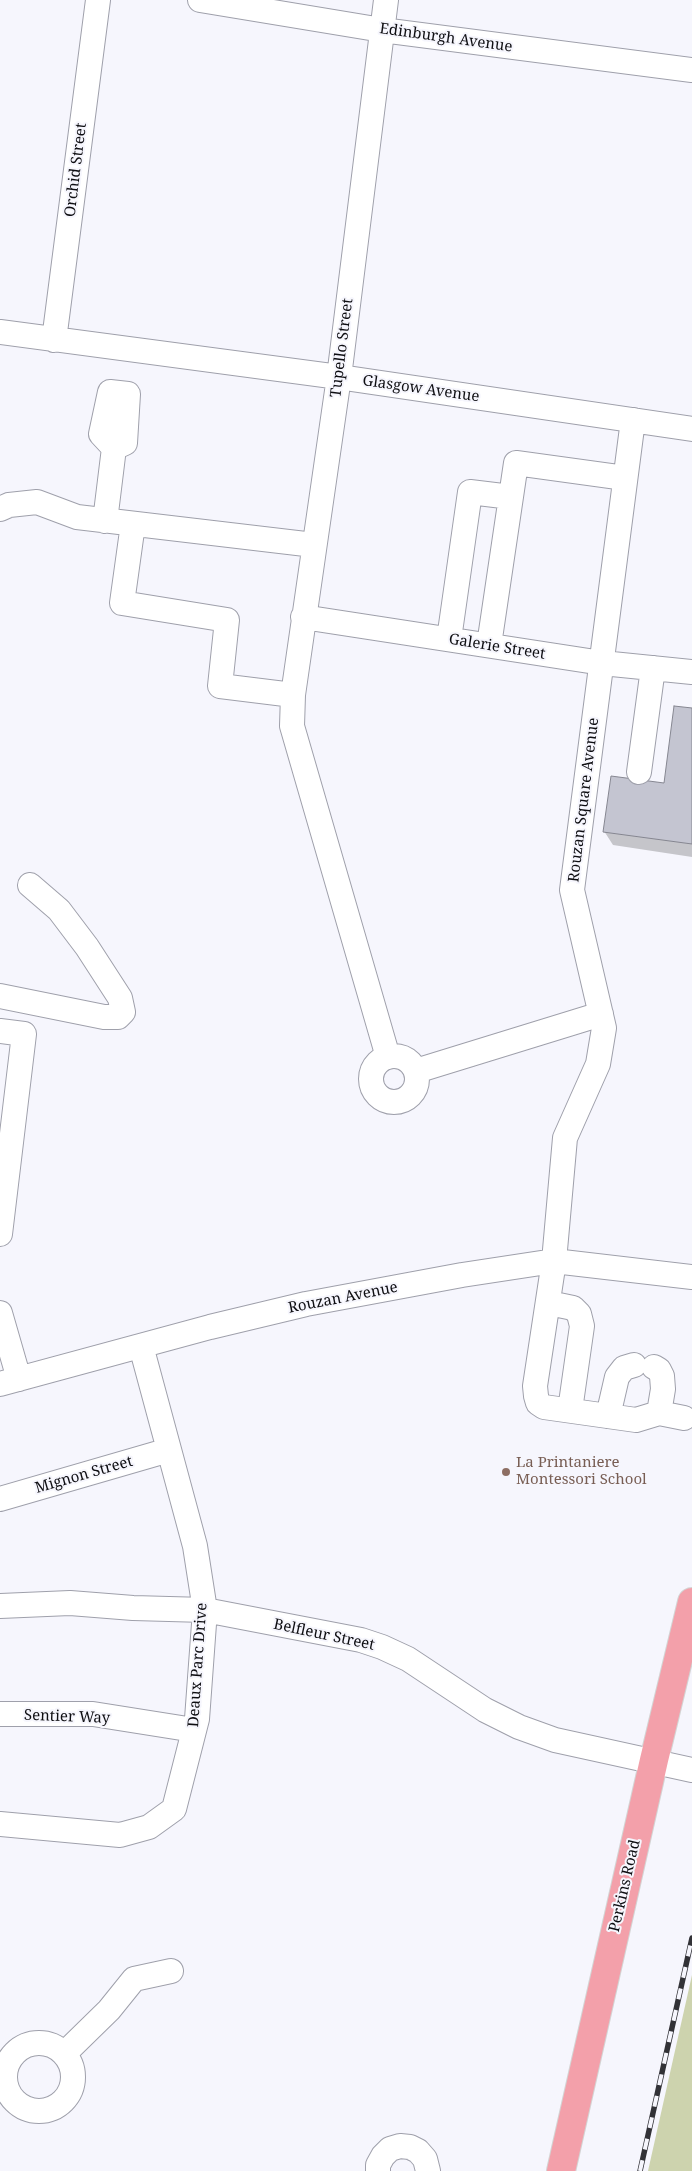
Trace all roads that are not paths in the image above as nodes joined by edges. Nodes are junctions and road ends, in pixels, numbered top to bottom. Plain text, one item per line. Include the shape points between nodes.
1 (98, 0) edge
2 (200, 0) edge
3 (386, 0) edge
4 (382, 30) junction
5 (692, 70) edge
6 (0, 332) edge
7 (54, 340) junction
8 (339, 377) junction
9 (633, 420) junction
10 (692, 429) edge
11 (114, 448) dead end
12 (625, 478) junction
13 (511, 497) junction
14 (0, 508) edge
15 (105, 520) junction
16 (133, 524) junction
17 (314, 545) junction
18 (304, 617) junction
19 (449, 639) junction
20 (489, 645) junction
21 (602, 662) junction
22 (653, 668) junction
23 (692, 672) edge
24 (293, 695) junction
25 (639, 772) dead end
26 (30, 885) dead end
27 (0, 996) edge
28 (601, 1014) junction
29 (0, 1031) edge
30 (388, 1056) junction
31 (416, 1071) junction
32 (0, 1234) edge
33 (554, 1261) junction
34 (692, 1277) edge
35 (549, 1303) junction
36 (0, 1313) edge
37 (141, 1346) junction
38 (9, 1381) edge
39 (570, 1410) junction
40 (659, 1414) junction
41 (608, 1416) junction
42 (689, 1420) edge
43 (169, 1450) junction
44 (0, 1499) edge
45 (692, 1602) edge
46 (0, 1606) edge
47 (205, 1610) junction
48 (0, 1714) edge
49 (194, 1730) junction
50 (654, 1760) junction
51 (692, 1770) edge
52 (0, 1824) edge
53 (171, 1971) dead end
54 (64, 2054) junction
55 (4, 2060) edge
56 (378, 2171) edge
57 (428, 2171) edge
58 (562, 2171) edge

1 - 7 street, Orchid Street
2 - 4 street, Edinburgh Avenue
3 - 4 street, Tupello Street
4 - 5 street, Edinburgh Avenue
4 - 8 street, Tupello Street
6 - 7 street, Glasgow Avenue
7 - 8 street, Glasgow Avenue
8 - 9 street, Glasgow Avenue
8 - 17 street, Tupello Street
9 - 10 street, Glasgow Avenue
9 - 12 street, Rouzan Square Avenue
11 - 15 street
12 - 13 street via 516,463
12 - 21 street, Rouzan Square Avenue
13 - 19 street via 470,492
13 - 20 street
14 - 15 street via 38,502 77,517
15 - 16 street
16 - 17 street
16 - 24 street via 122,603 227,620 220,686
17 - 18 street, Tupello Street
18 - 19 street, Galerie Street
18 - 24 street, Tupello Street
19 - 20 street, Galerie Street
20 - 21 street, Galerie Street
21 - 22 street, Galerie Street
21 - 28 street, Rouzan Square Avenue via 572,890
22 - 23 street, Galerie Street
22 - 25 street
24 - 30 street, Tupello Street via 292,726
26 - 27 street via 59,910 87,947 120,998 123,1012 118,1017 104,1017
28 - 31 street
28 - 33 street, Rouzan Square Avenue via 604,1028 598,1064 565,1138
29 - 32 street via 24,1034
30 - 31 street via 406,1059
30 - 31 street via 378,1062 371,1076 373,1090 385,1101 400,1102 412,1093 416,1086
33 - 34 street, Rouzan Avenue
33 - 35 street, Rouzan Square Avenue
33 - 37 street, Rouzan Avenue via 306,1304
35 - 39 street via 572,1308 579,1314 582,1326
35 - 39 street, Rouzan Square Avenue via 536,1396 538,1403 544,1406
36 - 38 street
37 - 38 street, Rouzan Avenue
37 - 43 street, Deaux Parc Drive
39 - 41 street, Rouzan Square Avenue
40 - 41 street via 636,1420
40 - 41 street via 662,1376 659,1370 644,1366 624,1368 617,1377
40 - 42 street
43 - 44 street, Mignon Street
43 - 47 street, Deaux Parc Drive via 195,1546
45 - 50 main road, Perkins Road
46 - 47 street, Belfleur Street via 70,1603
47 - 49 street, Deaux Parc Drive
47 - 50 street, Belfleur Street via 361,1640 382,1647 519,1727 555,1740
48 - 49 street, Sentier Way via 93,1714
49 - 52 street, Deaux Parc Drive via 174,1809 149,1827 120,1835
50 - 51 street, Belfleur Street
50 - 58 main road, Perkins Road
53 - 54 street via 134,1979 109,2010
54 - 55 street via 41,2042 28,2044
54 - 55 street via 71,2066 69,2092 61,2103 49,2109 30,2109 13,2099 6,2087
56 - 57 street via 383,2156 400,2146 418,2151 425,2159

